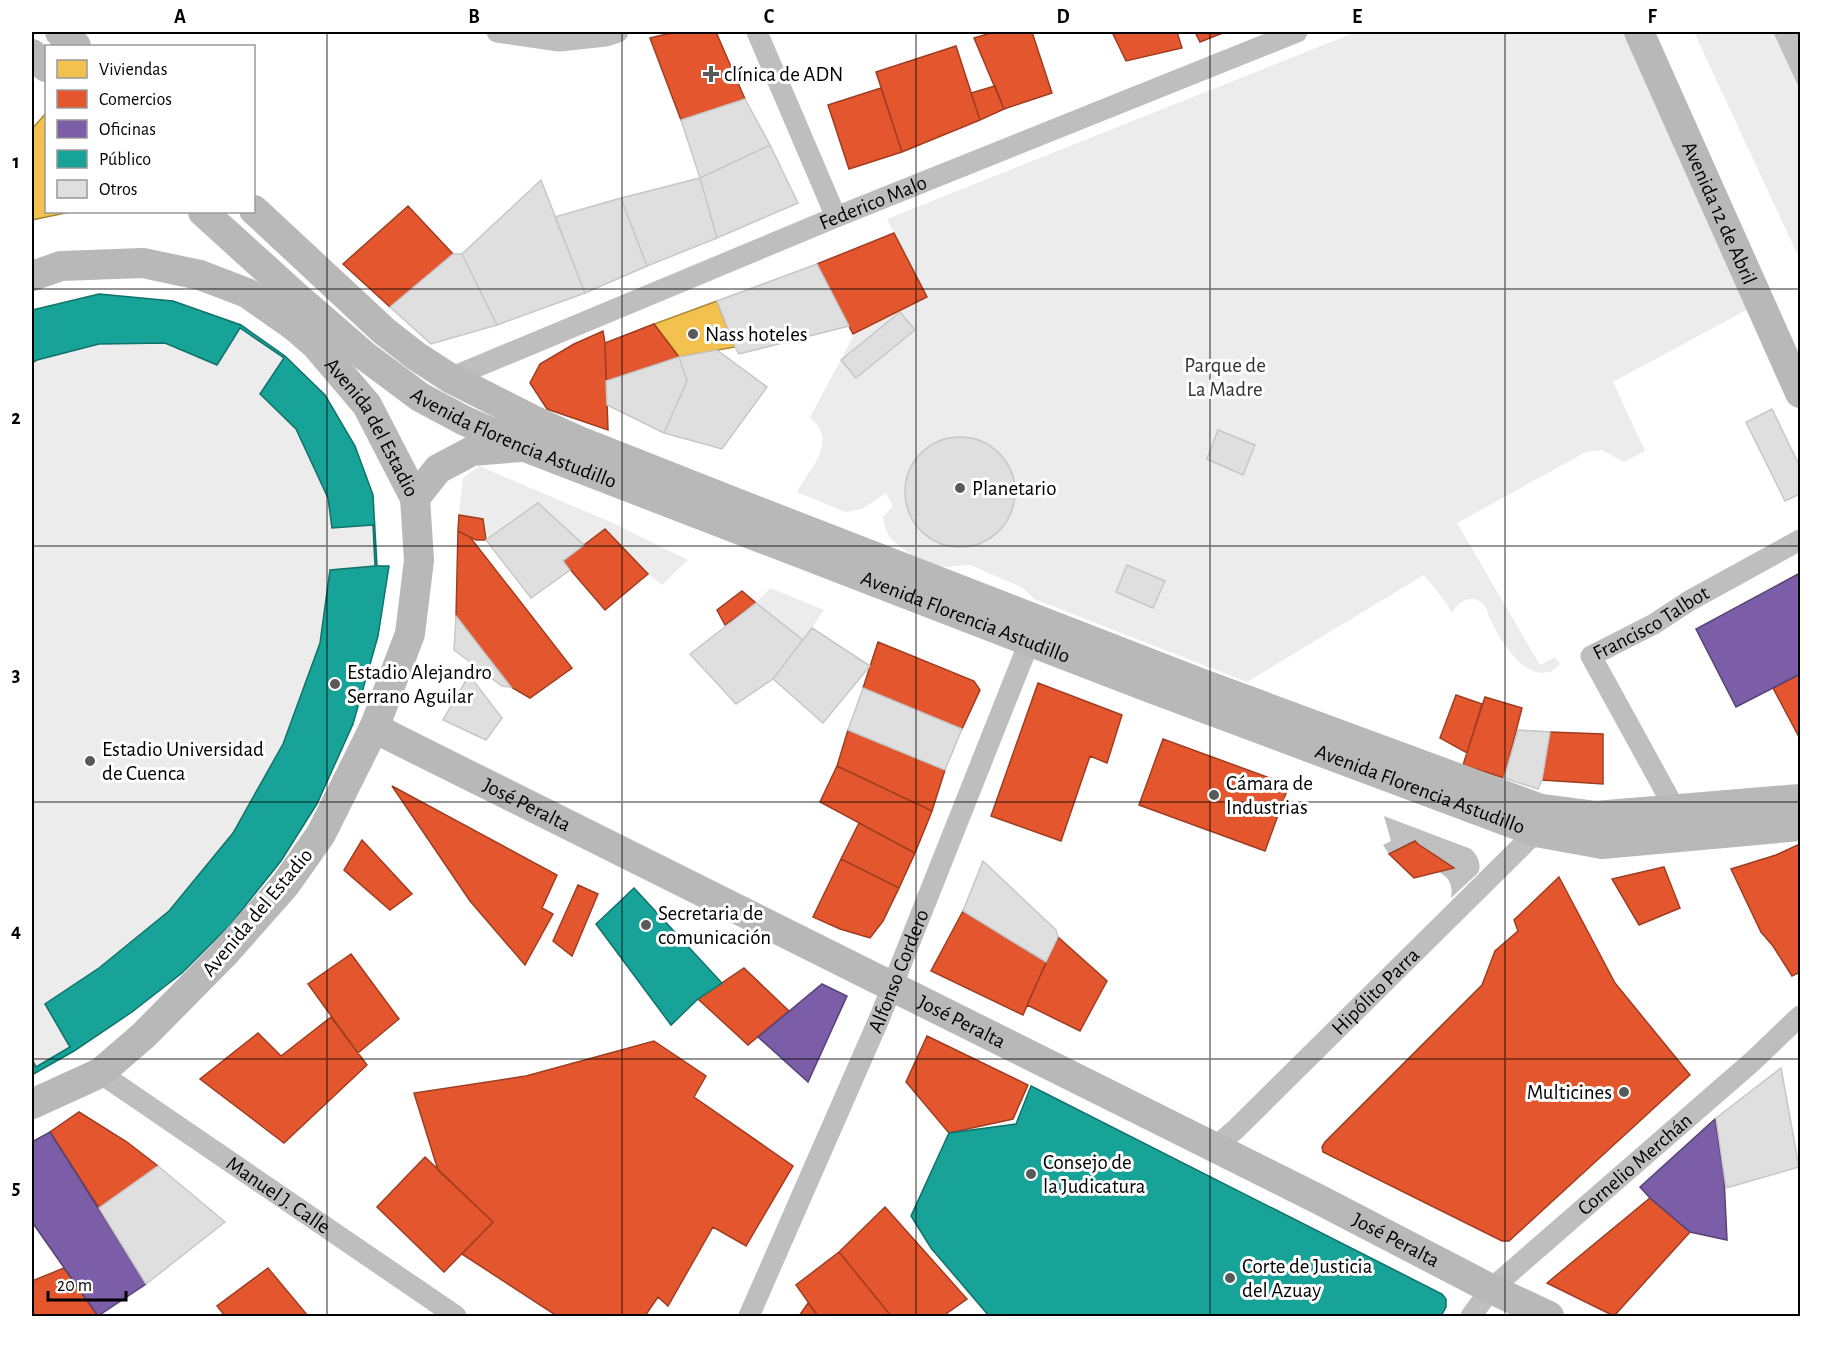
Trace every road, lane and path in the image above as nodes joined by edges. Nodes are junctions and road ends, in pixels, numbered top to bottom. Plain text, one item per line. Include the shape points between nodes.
1 (60, 32) edge
2 (497, 32) edge
3 (618, 32) edge
4 (756, 32) edge
5 (1297, 32) edge
6 (1639, 32) edge
7 (75, 45) edge
8 (32, 54) edge
9 (45, 66) edge
10 (255, 211) edge
11 (204, 213) edge
12 (836, 217) junction
13 (32, 276) edge
14 (364, 313) junction
15 (324, 320) junction
16 (294, 326) junction
17 (450, 378) junction
18 (1800, 393) edge
19 (525, 447) junction
20 (415, 498) junction
21 (1800, 540) edge
22 (1033, 631) junction
23 (374, 728) junction
24 (1800, 800) edge
25 (1675, 809) junction
26 (1800, 826) edge
27 (1536, 832) junction
28 (892, 987) junction
29 (1800, 1016) edge
30 (100, 1073) junction
31 (32, 1104) edge
32 (1214, 1148) junction
33 (1491, 1289) junction
34 (456, 1317) edge
35 (749, 1317) edge
36 (1471, 1317) edge
37 (1549, 1317) edge

1 - 7 main road
2 - 3 street via 559,41
4 - 12 street
5 - 12 street, Federico Malo
6 - 18 main road, Avenida 12 de Abril
8 - 9 main road
10 - 14 main road, Avenida Florencia Astudillo
11 - 15 main road, Avenida Florencia Astudillo
12 - 17 street, Federico Malo
13 - 16 main road, Avenida del Estadio via 61,266 143,263 200,275 247,294
14 - 15 main road
14 - 17 main road, Avenida Florencia Astudillo via 400,344
15 - 16 main road
15 - 19 main road, Avenida Florencia Astudillo via 420,397
16 - 20 main road, Avenida del Estadio via 316,345 367,405
17 - 22 main road, Avenida Florencia Astudillo via 579,441
19 - 20 main road via 472,450 438,469
19 - 22 main road, Avenida Florencia Astudillo
20 - 23 main road, Avenida del Estadio via 418,560 410,634
21 - 25 street, Francisco Talbot via 1591,656
22 - 25 main road, Avenida Florencia Astudillo via 1222,691 1541,809 1595,816
22 - 27 main road, Avenida Florencia Astudillo via 1367,770
22 - 28 street, Alfonso Cordero
23 - 28 main road, José Peralta
23 - 30 main road, Avenida del Estadio via 321,834 285,885 217,962
24 - 25 main road, Avenida Florencia Astudillo
26 - 27 main road, Avenida Florencia Astudillo via 1602,844
27 - 32 street, Hipólito Parra
28 - 32 main road, José Peralta
28 - 35 street, Alfonso Cordero
29 - 33 street, Cornelio Merchán
30 - 31 main road, Avenida del Estadio
30 - 34 street, Manuel J. Calle
32 - 33 main road, José Peralta
33 - 36 street, Cornelio Merchán
33 - 37 main road, José Peralta

